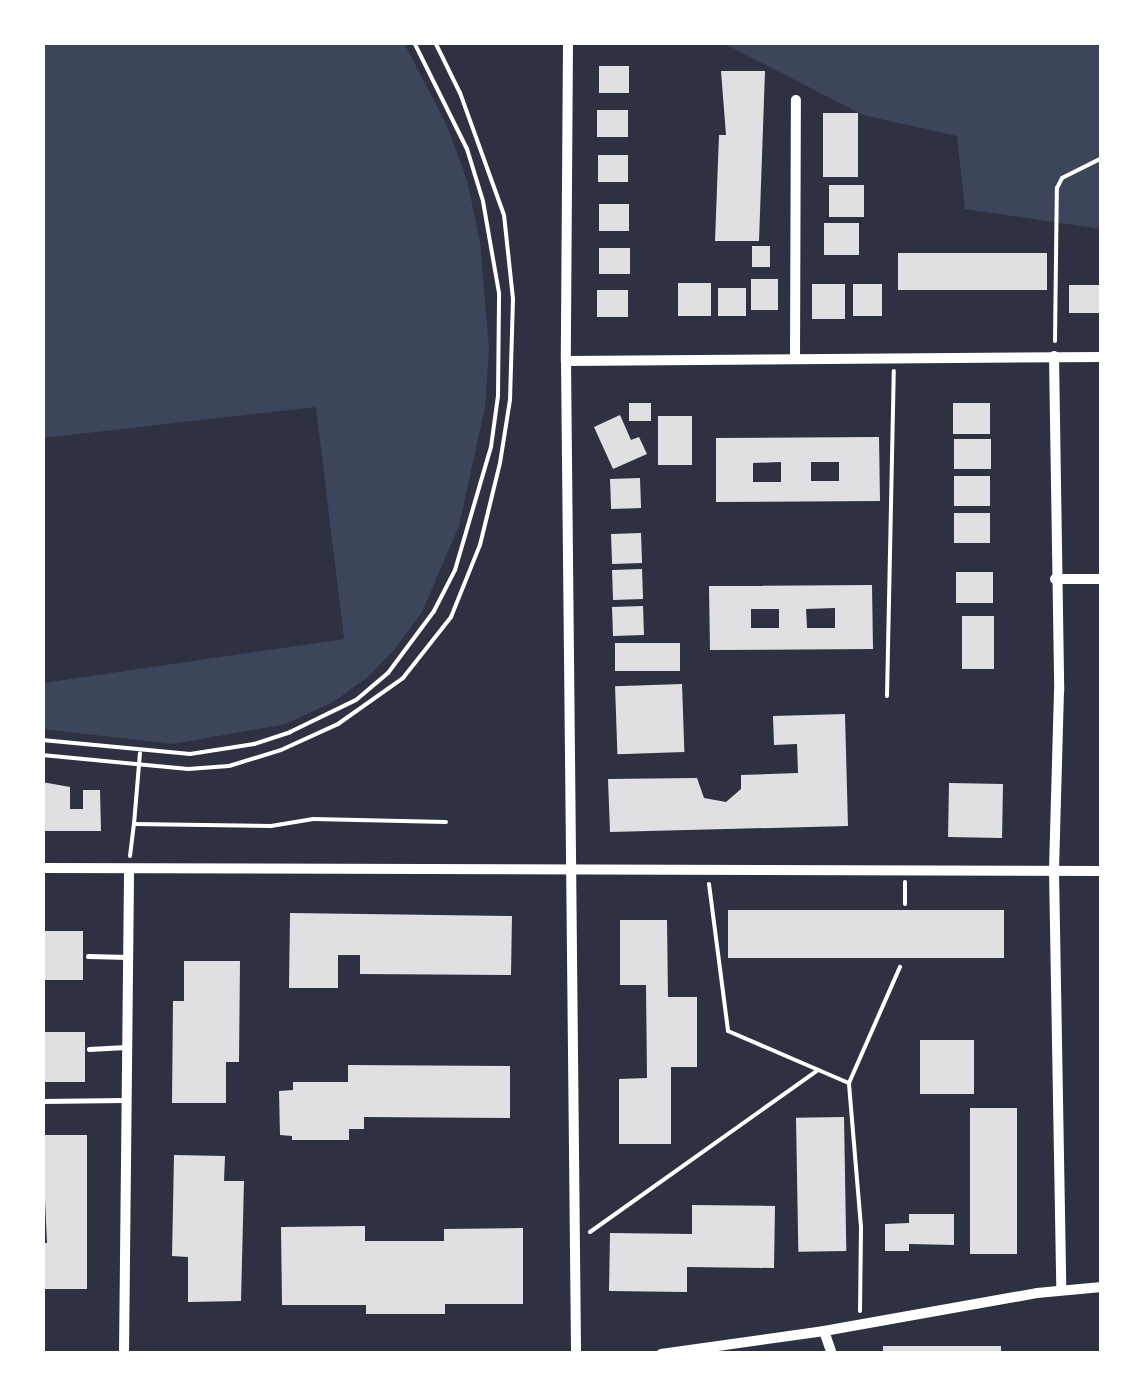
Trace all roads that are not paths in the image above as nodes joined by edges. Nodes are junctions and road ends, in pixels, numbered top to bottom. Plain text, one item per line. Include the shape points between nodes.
1 (568, 42) edge
2 (796, 100) dead end
3 (795, 356) junction
4 (1054, 356) junction
5 (1102, 357) edge
6 (566, 361) junction
7 (1102, 579) edge
8 (1055, 580) junction
9 (42, 868) edge
10 (1054, 870) junction
11 (129, 871) junction
12 (1102, 871) edge
13 (574, 873) junction
14 (88, 956) dead end
15 (128, 957) junction
16 (128, 1047) junction
17 (89, 1049) dead end
18 (127, 1100) junction
19 (42, 1101) edge
20 (1102, 1286) edge
21 (1061, 1290) junction
22 (824, 1331) junction
23 (124, 1354) edge
24 (576, 1354) edge
25 (661, 1354) edge
26 (832, 1354) edge

1 - 6 street
2 - 3 street
3 - 4 street
3 - 6 street
4 - 5 street
4 - 8 street
6 - 13 street
7 - 8 street
8 - 10 street
9 - 11 street
10 - 12 street
10 - 13 street
10 - 21 street
11 - 13 street
11 - 15 street
13 - 24 street
14 - 15 lane
15 - 16 street
16 - 17 lane
16 - 18 street
18 - 19 lane
18 - 23 street
20 - 21 street
21 - 22 street
22 - 25 street
22 - 26 street

